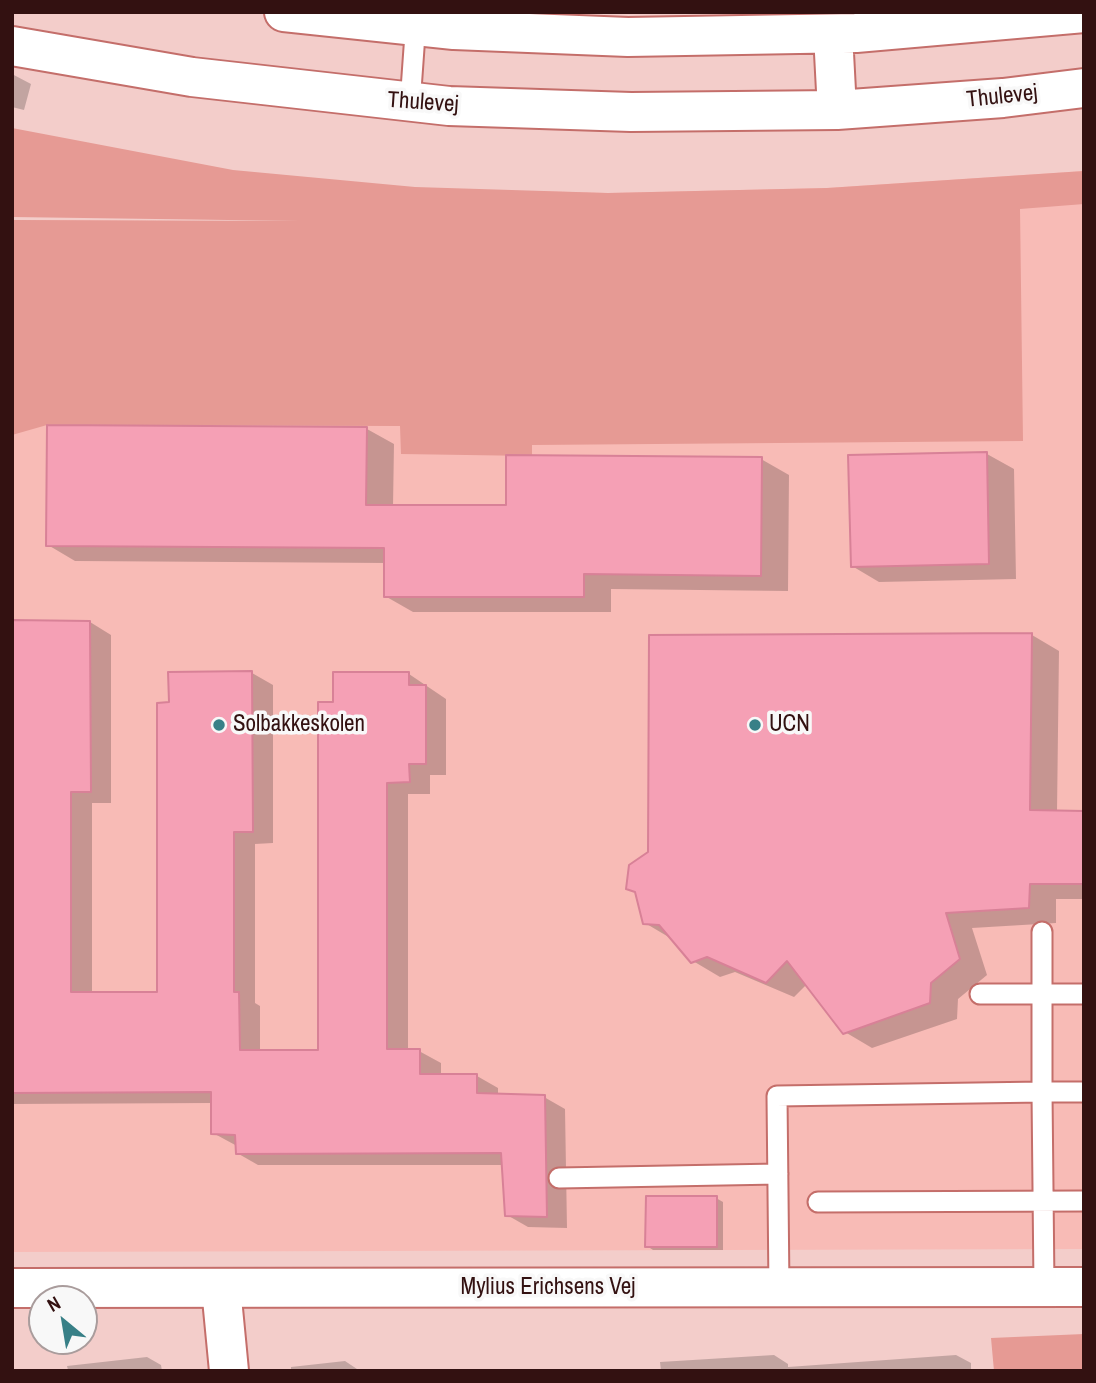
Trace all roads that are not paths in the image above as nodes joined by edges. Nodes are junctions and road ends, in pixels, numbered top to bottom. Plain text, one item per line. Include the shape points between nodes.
1 (284, 12) edge
2 (1084, 13) edge
3 (417, 20) edge
4 (833, 34) junction
5 (12, 46) edge
6 (1084, 88) edge
7 (410, 104) junction
8 (837, 110) junction
9 (1042, 932) dead end
10 (980, 994) dead end
11 (1042, 994) junction
12 (1084, 994) edge
13 (1042, 1092) junction
14 (1084, 1092) edge
15 (778, 1174) junction
16 (559, 1178) dead end
17 (1043, 1201) junction
18 (1084, 1201) edge
19 (818, 1202) dead end
20 (1044, 1287) junction
21 (1084, 1287) edge
22 (12, 1288) edge
23 (221, 1288) junction
24 (779, 1289) junction
25 (229, 1371) edge

1 - 3 street
2 - 4 street
3 - 4 street via 628,37
3 - 7 lane
4 - 8 street
5 - 7 street, Thulevej via 192,77
6 - 8 street, Thulevej
7 - 8 street, Thulevej via 631,112
9 - 11 lane
10 - 11 lane
11 - 12 lane
11 - 13 lane
13 - 14 lane
13 - 15 lane via 777,1096
13 - 17 lane
15 - 16 lane
15 - 24 lane
17 - 18 lane
17 - 19 lane
17 - 20 lane
20 - 21 street, Mylius Erichsens Vej
20 - 24 street, Mylius Erichsens Vej
22 - 23 street, Mylius Erichsens Vej
23 - 24 street, Mylius Erichsens Vej
23 - 25 street

